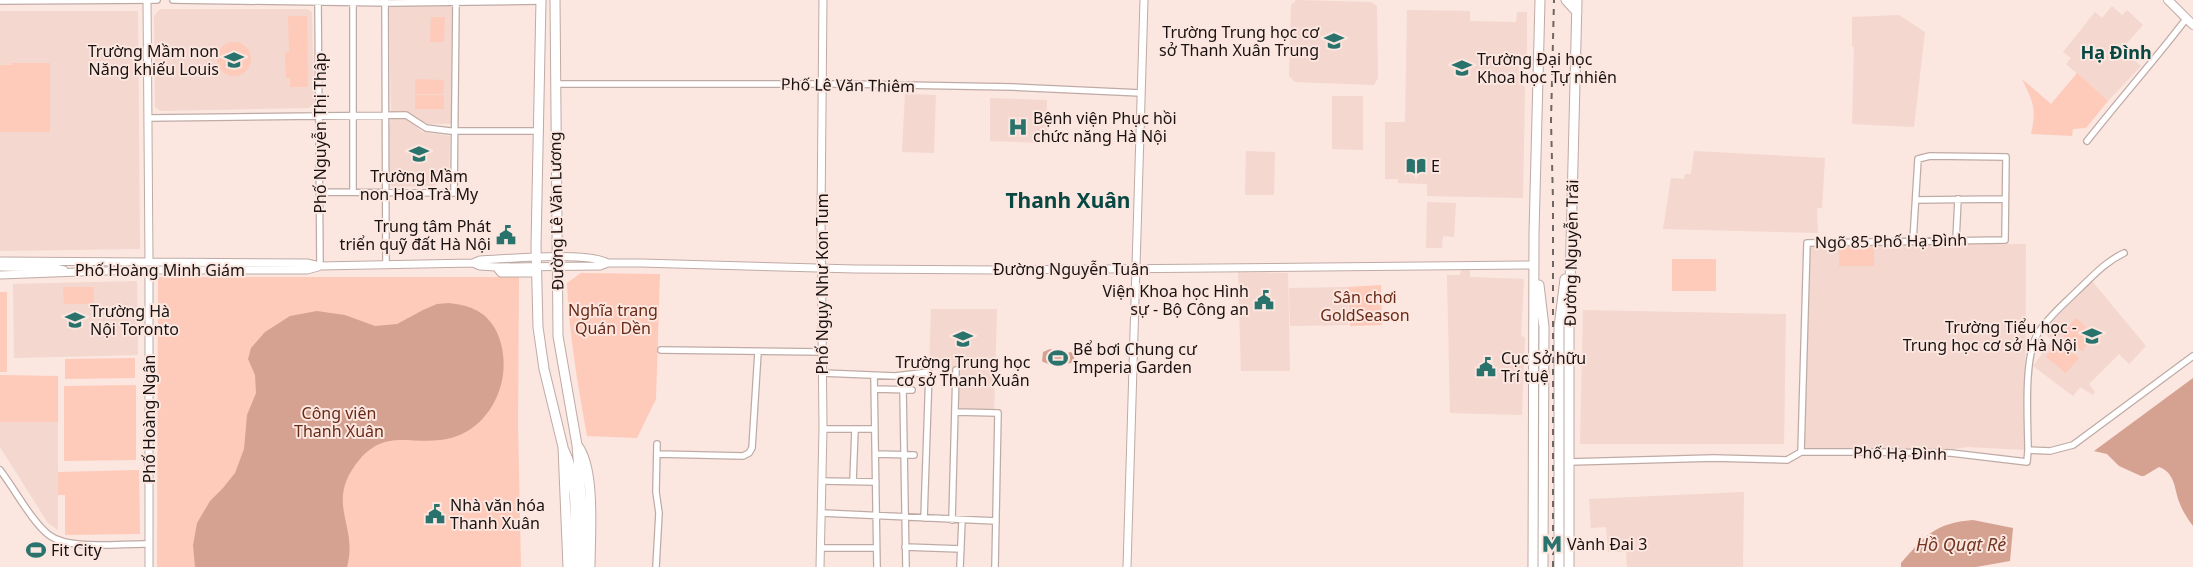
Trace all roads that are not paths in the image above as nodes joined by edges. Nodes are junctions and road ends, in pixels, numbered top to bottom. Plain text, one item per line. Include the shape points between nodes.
1 (147, 0) edge
2 (158, 0) edge
3 (173, 0) edge
4 (318, 0) edge
5 (555, 0) edge
6 (823, 0) edge
7 (1144, 0) edge
8 (1566, 0) edge
9 (1577, 0) edge
10 (2168, 0) edge
11 (0, 1) edge
12 (456, 1) edge
13 (524, 1) edge
14 (541, 1) edge
15 (354, 2) junction
16 (385, 2) edge
17 (1542, 2) edge
18 (1577, 12) junction
19 (2186, 19) junction
20 (2193, 25) edge
21 (556, 84) junction
22 (822, 84) junction
23 (1141, 93) junction
24 (320, 115) junction
25 (352, 115) junction
26 (385, 115) junction
27 (149, 118) junction
28 (456, 131) junction
29 (540, 131) junction
30 (2087, 141) dead end
31 (321, 192) junction
32 (353, 192) junction
33 (386, 192) junction
34 (1958, 199) junction
35 (2005, 199) junction
36 (1916, 200) junction
37 (1534, 233) junction
38 (1571, 234) junction
39 (1956, 240) junction
40 (1913, 241) junction
41 (2124, 253) dead end
42 (571, 258) junction
43 (0, 261) edge
44 (65, 261) junction
45 (149, 261) junction
46 (557, 262) junction
47 (608, 262) junction
48 (474, 263) junction
49 (533, 264) junction
50 (386, 265) junction
51 (1534, 265) junction
52 (320, 266) junction
53 (571, 266) junction
54 (496, 267) junction
55 (0, 268) edge
56 (55, 268) junction
57 (822, 268) junction
58 (1135, 269) junction
59 (149, 270) junction
60 (67, 271) junction
61 (0, 275) edge
62 (661, 350) dead end
63 (758, 352) junction
64 (822, 352) junction
65 (2193, 356) edge
66 (956, 370) dead end
67 (822, 374) junction
68 (874, 376) junction
69 (875, 389) junction
70 (903, 389) junction
71 (912, 390) dead end
72 (955, 412) junction
73 (823, 429) junction
74 (855, 429) junction
75 (876, 429) junction
76 (658, 444) dead end
77 (577, 445) junction
78 (563, 447) junction
79 (2028, 450) junction
80 (1801, 452) junction
81 (657, 454) junction
82 (876, 454) junction
83 (903, 455) junction
84 (914, 455) dead end
85 (1569, 462) junction
86 (0, 470) edge
87 (823, 481) junction
88 (853, 481) junction
89 (876, 482) junction
90 (822, 513) junction
91 (877, 516) junction
92 (904, 517) junction
93 (924, 518) junction
94 (952, 520) junction
95 (962, 520) junction
96 (996, 521) junction
97 (148, 544) junction
98 (905, 547) junction
99 (821, 548) junction
100 (876, 548) junction
101 (961, 549) junction
102 (148, 567) edge
103 (568, 567) edge
104 (574, 567) edge
105 (582, 567) edge
106 (590, 567) edge
107 (656, 567) edge
108 (820, 567) edge
109 (877, 567) edge
110 (906, 567) edge
111 (960, 567) edge
112 (995, 567) edge
113 (1127, 567) edge
114 (1533, 567) edge
115 (1543, 567) edge
116 (1559, 567) edge
117 (1568, 567) edge

1 - 2 street
1 - 11 street
1 - 27 street
3 - 4 street
4 - 15 street
4 - 24 street, Phố Nguyễn Thị Thập
5 - 21 main road, Đường Lê Văn Lương
6 - 22 street, Phố Ngụy Như Kon Tum
7 - 23 street
8 - 18 main road
9 - 18 main road, Đường Nguyễn Trãi
10 - 19 main road
12 - 13 street
12 - 16 street
12 - 28 street
13 - 14 street
14 - 29 main road, Đường Lê Văn Lương
15 - 16 street
15 - 25 street
16 - 26 street
17 - 37 main road
18 - 38 main road, Đường Nguyễn Trãi
19 - 20 main road
19 - 30 street
21 - 22 street, Phố Lê Văn Thiêm
21 - 46 main road, Đường Lê Văn Lương
22 - 23 street, Phố Lê Văn Thiêm
22 - 57 street, Phố Ngụy Như Kon Tum
23 - 58 street
24 - 25 street
24 - 27 street
24 - 31 street, Phố Nguyễn Thị Thập
25 - 26 street
25 - 32 street
26 - 28 street via 408,116 426,128
26 - 33 street
27 - 45 street
28 - 29 street
28 - 33 street via 454,193
29 - 49 main road, Đường Lê Văn Lương
31 - 32 street
31 - 52 street, Phố Nguyễn Thị Thập
32 - 33 street
33 - 50 street
34 - 35 street
34 - 36 street
34 - 39 street
35 - 36 street via 2006,157 1930,156 1918,158
35 - 39 street, Ngõ 85 Phố Hạ Đình via 2005,240
36 - 40 street
37 - 51 main road
37 - 115 main road via 1544,327
38 - 85 main road, Đường Nguyễn Trãi
38 - 116 main road via 1559,327
39 - 40 street, Ngõ 85 Phố Hạ Đình
40 - 80 street, Ngõ 85 Phố Hạ Đình via 1807,243
41 - 79 street via 2111,259 2091,277 2037,335 2032,346 2028,384
42 - 46 street, Đường Nguyễn Tuân
42 - 47 street, Đường Nguyễn Tuân via 600,258
42 - 53 street
43 - 44 street, Phố Hoàng Minh Giám
44 - 45 street, Phố Hoàng Minh Giám
44 - 56 street
45 - 52 street, Phố Hoàng Minh Giám via 307,263
46 - 49 street, Đường Nguyễn Tuân
46 - 53 street, Đường Nguyễn Tuân
46 - 77 main road, Đường Lê Văn Lương via 558,336
47 - 53 street, Đường Nguyễn Tuân via 600,266
47 - 57 street, Đường Nguyễn Tuân
48 - 49 street, Phố Hoàng Minh Giám via 480,260
48 - 50 street, Phố Hoàng Minh Giám
48 - 54 street, Phố Hoàng Minh Giám
49 - 54 street, Phố Hoàng Minh Giám
49 - 54 street via 501,272
49 - 78 main road, Đường Lê Văn Lương via 540,345
50 - 52 street, Phố Hoàng Minh Giám
51 - 58 street, Đường Nguyễn Tuân
51 - 114 main road
52 - 59 street, Phố Hoàng Minh Giám via 307,270
55 - 56 street
56 - 60 street
57 - 58 street, Đường Nguyễn Tuân
57 - 64 street, Phố Ngụy Như Kon Tum
58 - 113 street
59 - 60 street, Phố Hoàng Minh Giám
59 - 97 street, Phố Hoàng Ngân
60 - 61 street, Phố Hoàng Minh Giám
62 - 63 street
63 - 64 street
63 - 81 street via 752,448 749,453 743,456
64 - 67 street, Phố Ngụy Như Kon Tum
65 - 79 street via 2073,445 2050,451
66 - 72 street
67 - 68 street
67 - 73 street, Phố Ngụy Như Kon Tum
68 - 69 street
68 - 93 street via 929,372
69 - 70 street
69 - 75 street
70 - 71 street
70 - 83 street
72 - 94 street
72 - 96 street via 998,413
73 - 74 street
73 - 87 street, Phố Ngụy Như Kon Tum
74 - 75 street
74 - 88 street
75 - 82 street
76 - 81 street
77 - 105 main road via 583,520
77 - 106 main road, Đường Lê Văn Lương via 584,455 588,475
78 - 103 main road, Đường Lê Văn Lương
78 - 104 main road via 572,482
79 - 80 street, Phố Hạ Đình via 2027,462 1950,453
80 - 85 street, Phố Hạ Đình via 1787,460 1714,458
81 - 107 street via 659,513
82 - 83 street
82 - 89 street
83 - 84 street
83 - 92 street
85 - 117 main road, Đường Nguyễn Trãi
86 - 97 street via 42,527 55,539 69,544
87 - 88 street
87 - 90 street, Phố Ngụy Như Kon Tum
88 - 89 street
89 - 91 street
90 - 91 street
90 - 99 street, Phố Ngụy Như Kon Tum
91 - 92 street
91 - 100 street
92 - 93 street
92 - 98 street
93 - 94 street
94 - 95 street
95 - 96 street
95 - 101 street
96 - 112 street
97 - 102 street, Phố Hoàng Ngân
98 - 101 street
98 - 110 street
99 - 100 street
99 - 108 street, Phố Ngụy Như Kon Tum
100 - 109 street
101 - 111 street

